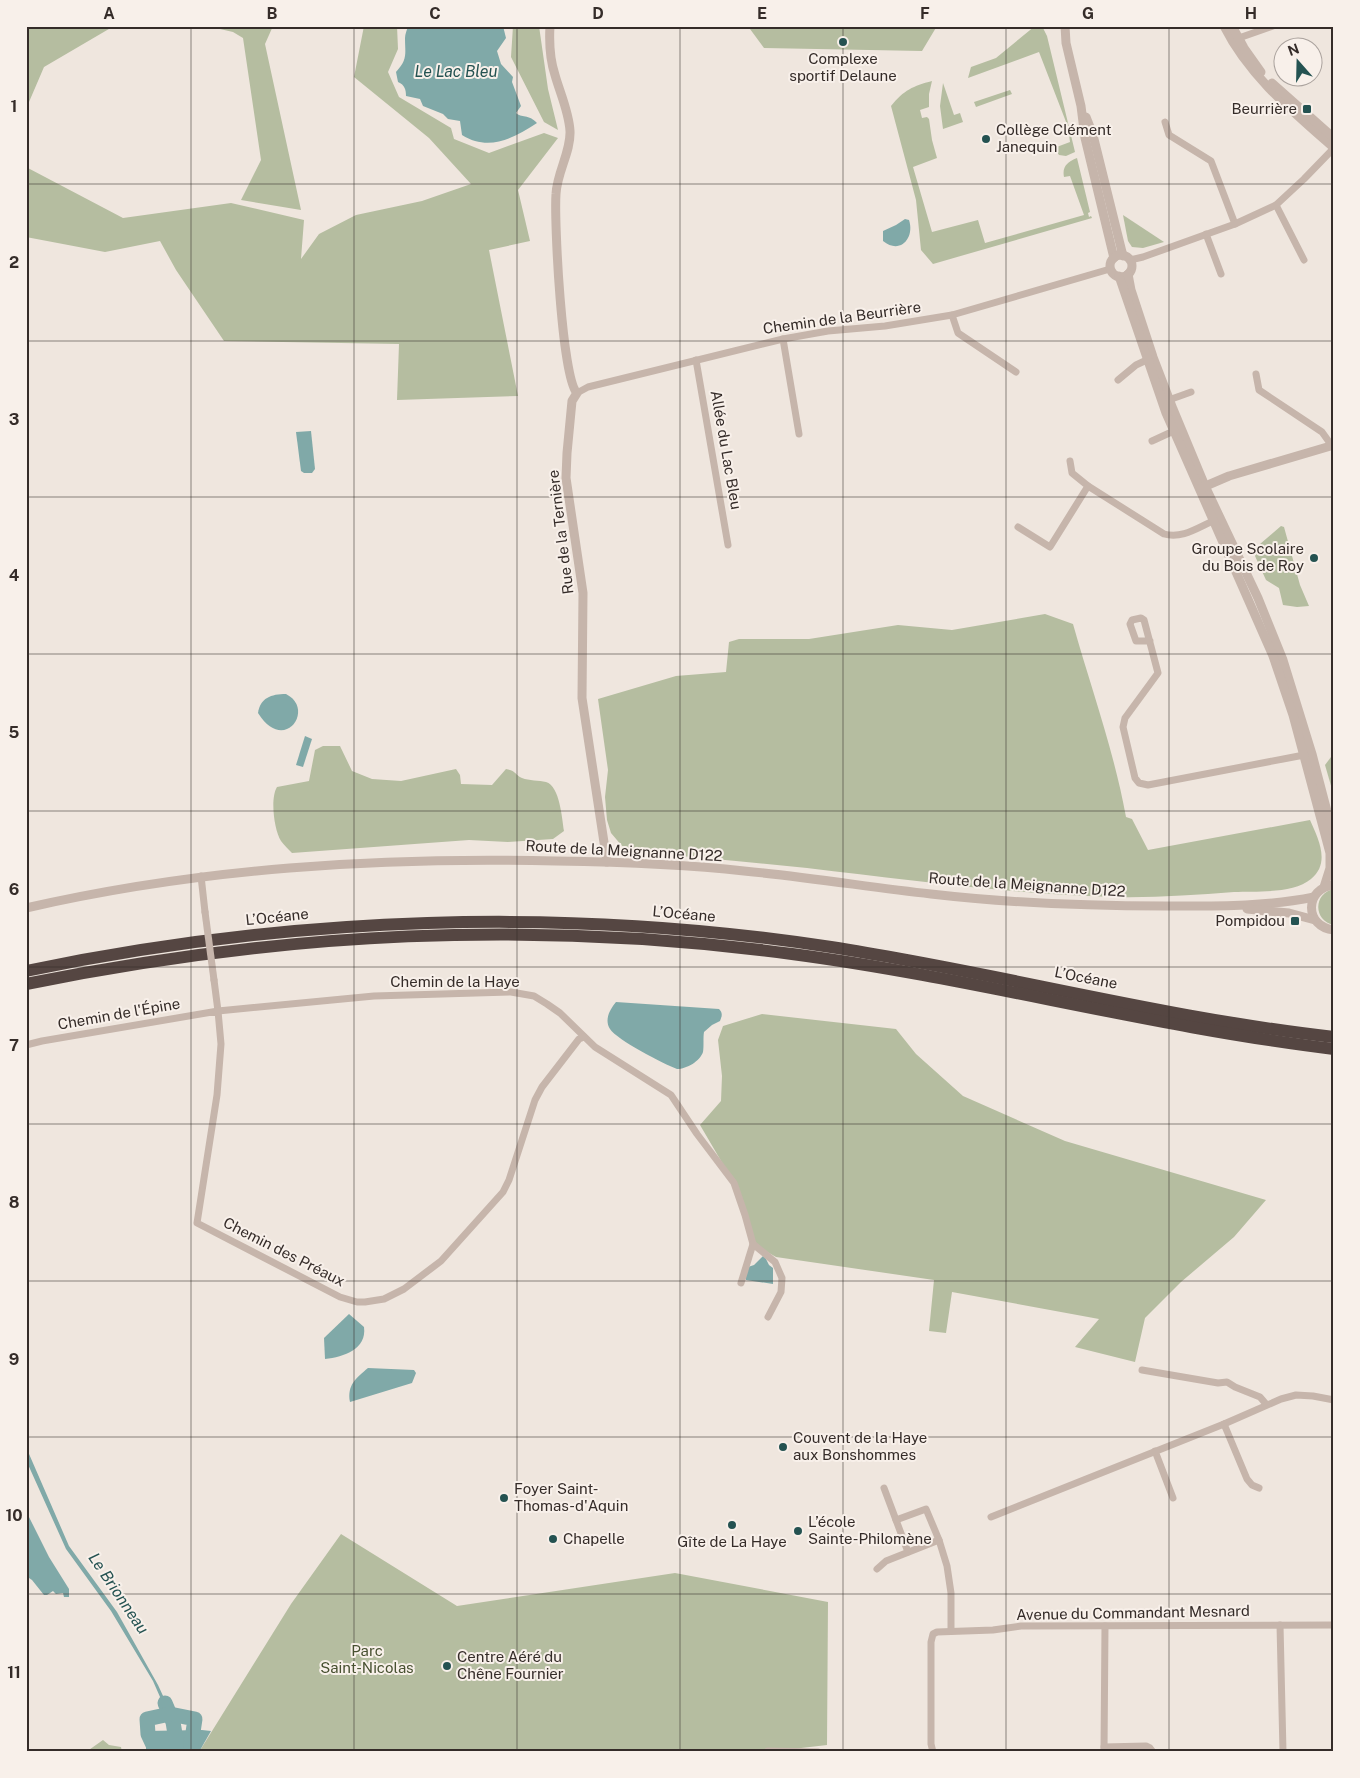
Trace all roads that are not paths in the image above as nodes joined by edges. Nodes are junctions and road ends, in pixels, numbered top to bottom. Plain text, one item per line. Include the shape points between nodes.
1 (550, 26) edge
2 (1059, 26) edge
3 (1065, 26) edge
4 (1224, 26) edge
5 (1232, 26) edge
6 (1273, 26) edge
7 (1235, 40) junction
8 (1066, 43) junction
9 (1165, 122) dead end
10 (1334, 138) edge
11 (1334, 148) edge
12 (1276, 205) junction
13 (1235, 224) junction
14 (1206, 234) junction
15 (1122, 258) junction
16 (1304, 260) dead end
17 (1110, 269) junction
18 (1221, 274) dead end
19 (1123, 275) junction
20 (952, 315) junction
21 (783, 339) junction
22 (1150, 358) junction
23 (696, 360) junction
24 (1016, 372) dead end
25 (1256, 374) dead end
26 (1118, 380) dead end
27 (1191, 392) dead end
28 (577, 393) junction
29 (1166, 401) junction
30 (1177, 429) junction
31 (799, 434) dead end
32 (1152, 441) dead end
33 (1333, 446) edge
34 (1070, 462) dead end
35 (1088, 486) junction
36 (1202, 487) junction
37 (1213, 521) junction
38 (1018, 527) dead end
39 (728, 545) dead end
40 (1150, 641) dead end
41 (1304, 755) junction
42 (1334, 838) edge
43 (607, 862) junction
44 (201, 876) junction
45 (1334, 885) edge
46 (1324, 887) junction
47 (1314, 897) junction
48 (1222, 906) junction
49 (26, 908) edge
50 (1315, 920) junction
51 (1334, 930) edge
52 (26, 971) edge
53 (26, 984) edge
54 (218, 1011) junction
55 (584, 1036) junction
56 (1334, 1037) edge
57 (26, 1045) edge
58 (1334, 1049) edge
59 (754, 1244) junction
60 (741, 1283) dead end
61 (768, 1317) dead end
62 (1142, 1370) dead end
63 (1334, 1400) edge
64 (1266, 1404) junction
65 (1224, 1424) junction
66 (1156, 1452) junction
67 (884, 1488) dead end
68 (1259, 1488) dead end
69 (1173, 1498) dead end
70 (991, 1517) dead end
71 (896, 1520) junction
72 (939, 1540) junction
73 (908, 1552) junction
74 (877, 1569) dead end
75 (1334, 1625) edge
76 (1105, 1626) junction
77 (1280, 1626) junction
78 (951, 1631) junction
79 (1104, 1749) edge
80 (768, 1751) edge
81 (818, 1752) edge
82 (933, 1752) edge
83 (1153, 1752) edge
84 (1283, 1752) edge

1 - 28 street via 550,53 570,130 556,193 560,311 570,378
2 - 8 street
3 - 8 street
4 - 7 street
5 - 7 street
6 - 7 street
7 - 10 street via 1264,75
7 - 11 street via 1249,67 1270,90
8 - 15 street via 1081,106 1093,135
9 - 13 street via 1169,135 1211,161
11 - 12 street
12 - 13 street
12 - 16 street
13 - 14 street
14 - 15 street
14 - 18 street
15 - 17 street via 1110,265
15 - 19 street via 1131,270
17 - 19 street via 1113,274
17 - 20 street, Chemin de la Beurrière
19 - 22 street
20 - 21 street, Chemin de la Beurrière
20 - 24 street via 958,333
21 - 23 street, Chemin de la Beurrière
21 - 31 street
22 - 26 street
22 - 29 street
23 - 28 street, Chemin de la Beurrière via 588,387
23 - 39 street, Allée du Lac Bleu
25 - 33 street via 1258,390 1322,432
27 - 29 street
28 - 43 street, Rue de la Ternière via 572,401 566,478 583,593 582,698
29 - 30 street
30 - 32 street
30 - 36 street
33 - 36 street
34 - 35 street via 1072,473
35 - 37 street via 1164,534 1180,535
35 - 38 street via 1050,547
36 - 37 street
36 - 42 street via 1258,598 1283,660
37 - 41 street via 1273,656
40 - 41 street via 1158,673 1125,718 1123,728 1139,783 1148,785
41 - 46 street via 1330,853 1330,868
43 - 44 street, Route de la Meignanne D122 via 375,861
43 - 48 street, Route de la Meignanne D122 via 742,870 932,894 1031,902
44 - 49 street, Route de la Meignanne D122
44 - 54 street, bridge
45 - 46 street
46 - 47 street
47 - 48 street
47 - 50 street via 1311,909
48 - 50 street via 1289,913
50 - 51 street
52 - 56 highway, L’Océane via 156,948 284,932 444,922 593,924 706,932 827,946 1204,1018
53 - 58 highway, L’Océane via 167,958 324,941 496,934 626,938 740,947 852,962 1211,1031
54 - 55 street, Chemin de la Haye via 354,998 511,992 534,996 560,1013
54 - 55 street, Chemin des Préaux via 221,1044 217,1095 197,1223 340,1297 356,1302 384,1299 418,1280 441,1261 503,1192 535,1100
54 - 57 street, Chemin de l'Épine
55 - 59 street, Chemin de la Haye via 595,1048 672,1095 734,1183
59 - 60 street
59 - 61 street via 775,1262 782,1278 781,1292
62 - 64 street via 1227,1382
63 - 64 street via 1296,1395
64 - 65 street
65 - 66 street
65 - 68 street via 1247,1479
66 - 69 street
66 - 70 street
67 - 71 street
71 - 72 street via 926,1509
71 - 73 street
72 - 73 street
72 - 78 street via 951,1593
73 - 74 street via 886,1561
75 - 77 street, Avenue du Commandant Mesnard
76 - 77 street, Avenue du Commandant Mesnard
76 - 78 street, Avenue du Commandant Mesnard via 1021,1626
76 - 79 street
77 - 84 street
78 - 82 street, Avenue du Commandant Mesnard via 933,1634 931,1642
79 - 83 street via 1146,1746
80 - 81 street

